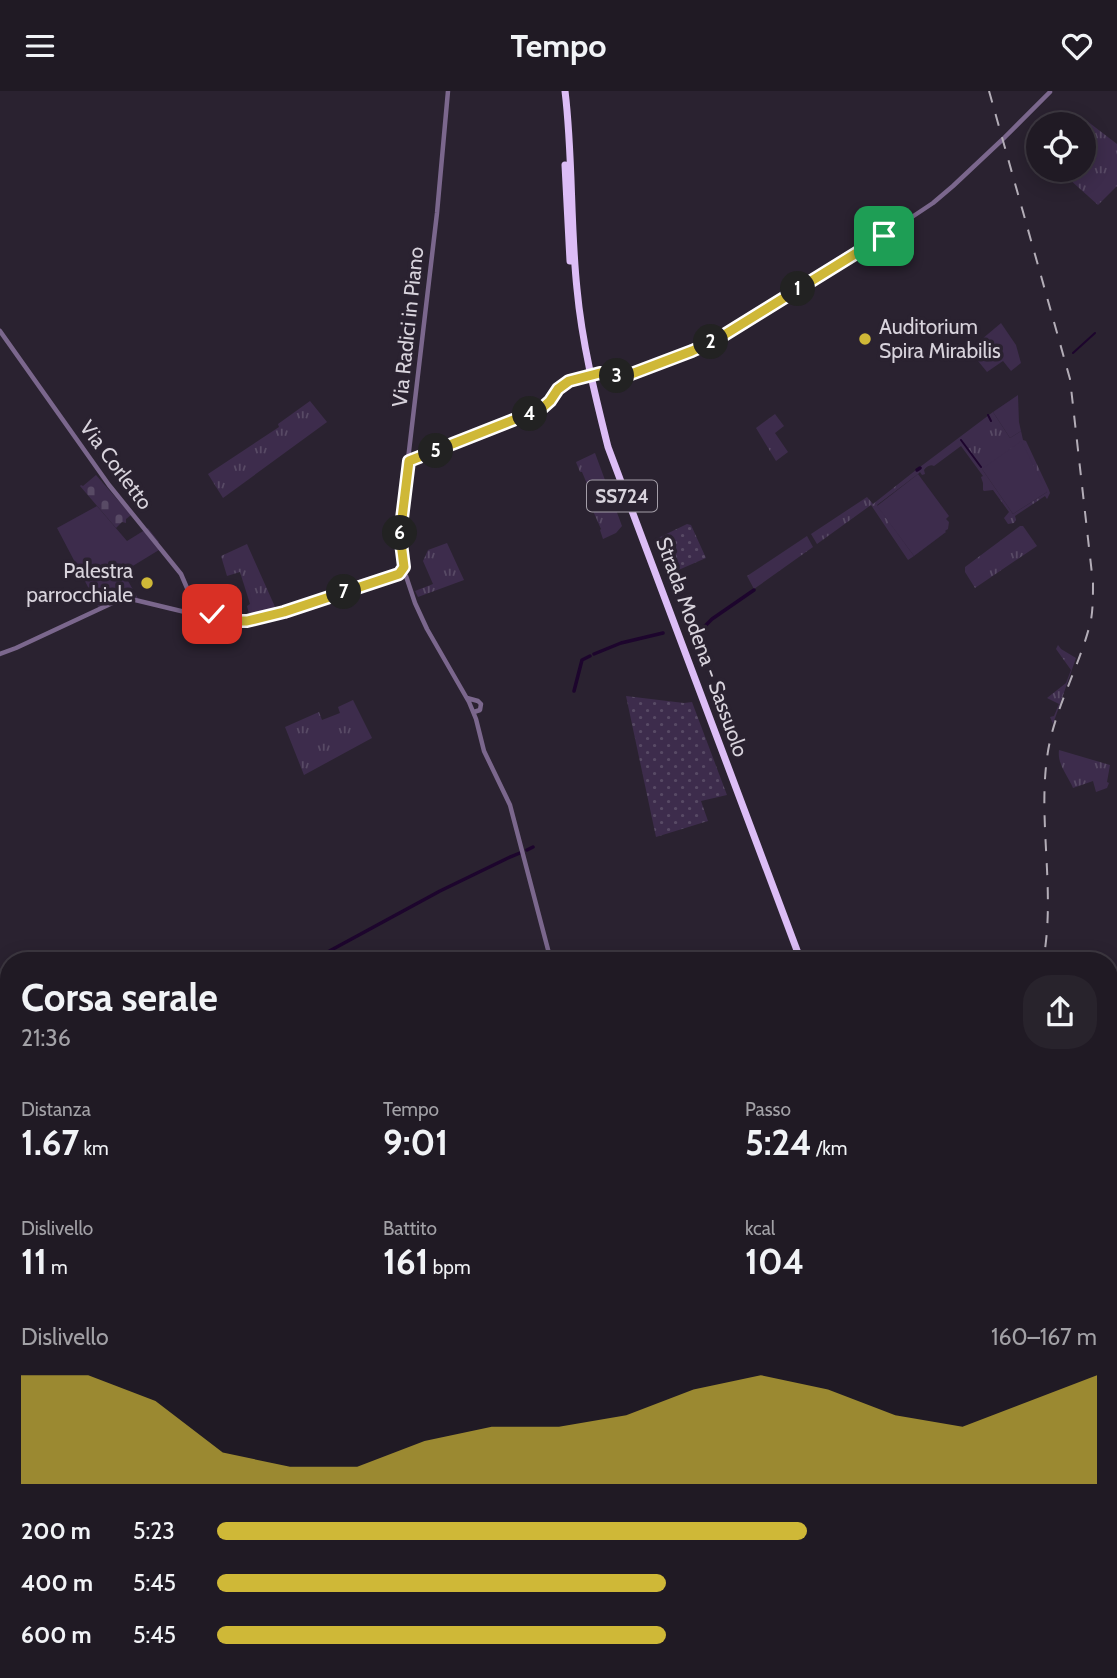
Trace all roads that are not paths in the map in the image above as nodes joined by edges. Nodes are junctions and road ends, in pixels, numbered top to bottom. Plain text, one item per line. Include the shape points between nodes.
1 (448, 91) edge
2 (563, 91) edge
3 (1050, 91) edge
4 (0, 331) edge
5 (409, 461) junction
6 (403, 573) junction
7 (209, 611) junction
8 (0, 654) edge
9 (466, 697) junction
10 (477, 701) junction
11 (471, 709) junction
12 (479, 712) junction
13 (477, 723) junction
14 (549, 952) edge
15 (795, 952) edge
16 (795, 952) edge

1 - 5 street, Via Radici in Piano
2 - 15 highway, Strada Modena - Sassuolo / SS724 via 576,287 608,447
2 - 16 highway, Strada Modena - Sassuolo / SS724 via 572,287 591,401 604,448
3 - 5 street, bridge via 939,198 716,340 626,376 600,373 563,384 541,409
4 - 7 street, Via Corletto via 103,478 181,573 190,595 208,598
5 - 6 street, Via Radici in Piano via 400,535
6 - 7 street via 247,621
6 - 9 street, Via Radici in Piano via 427,629
7 - 8 street via 185,612 121,599
9 - 10 street
9 - 11 street, Via Radici in Piano
10 - 11 street via 471,703
10 - 12 street, Via Radici in Piano via 482,705
11 - 12 street
11 - 13 street, Via Radici in Piano
12 - 13 street, Via Radici in Piano
13 - 14 street, Via Radici in Piano via 484,751 510,805

